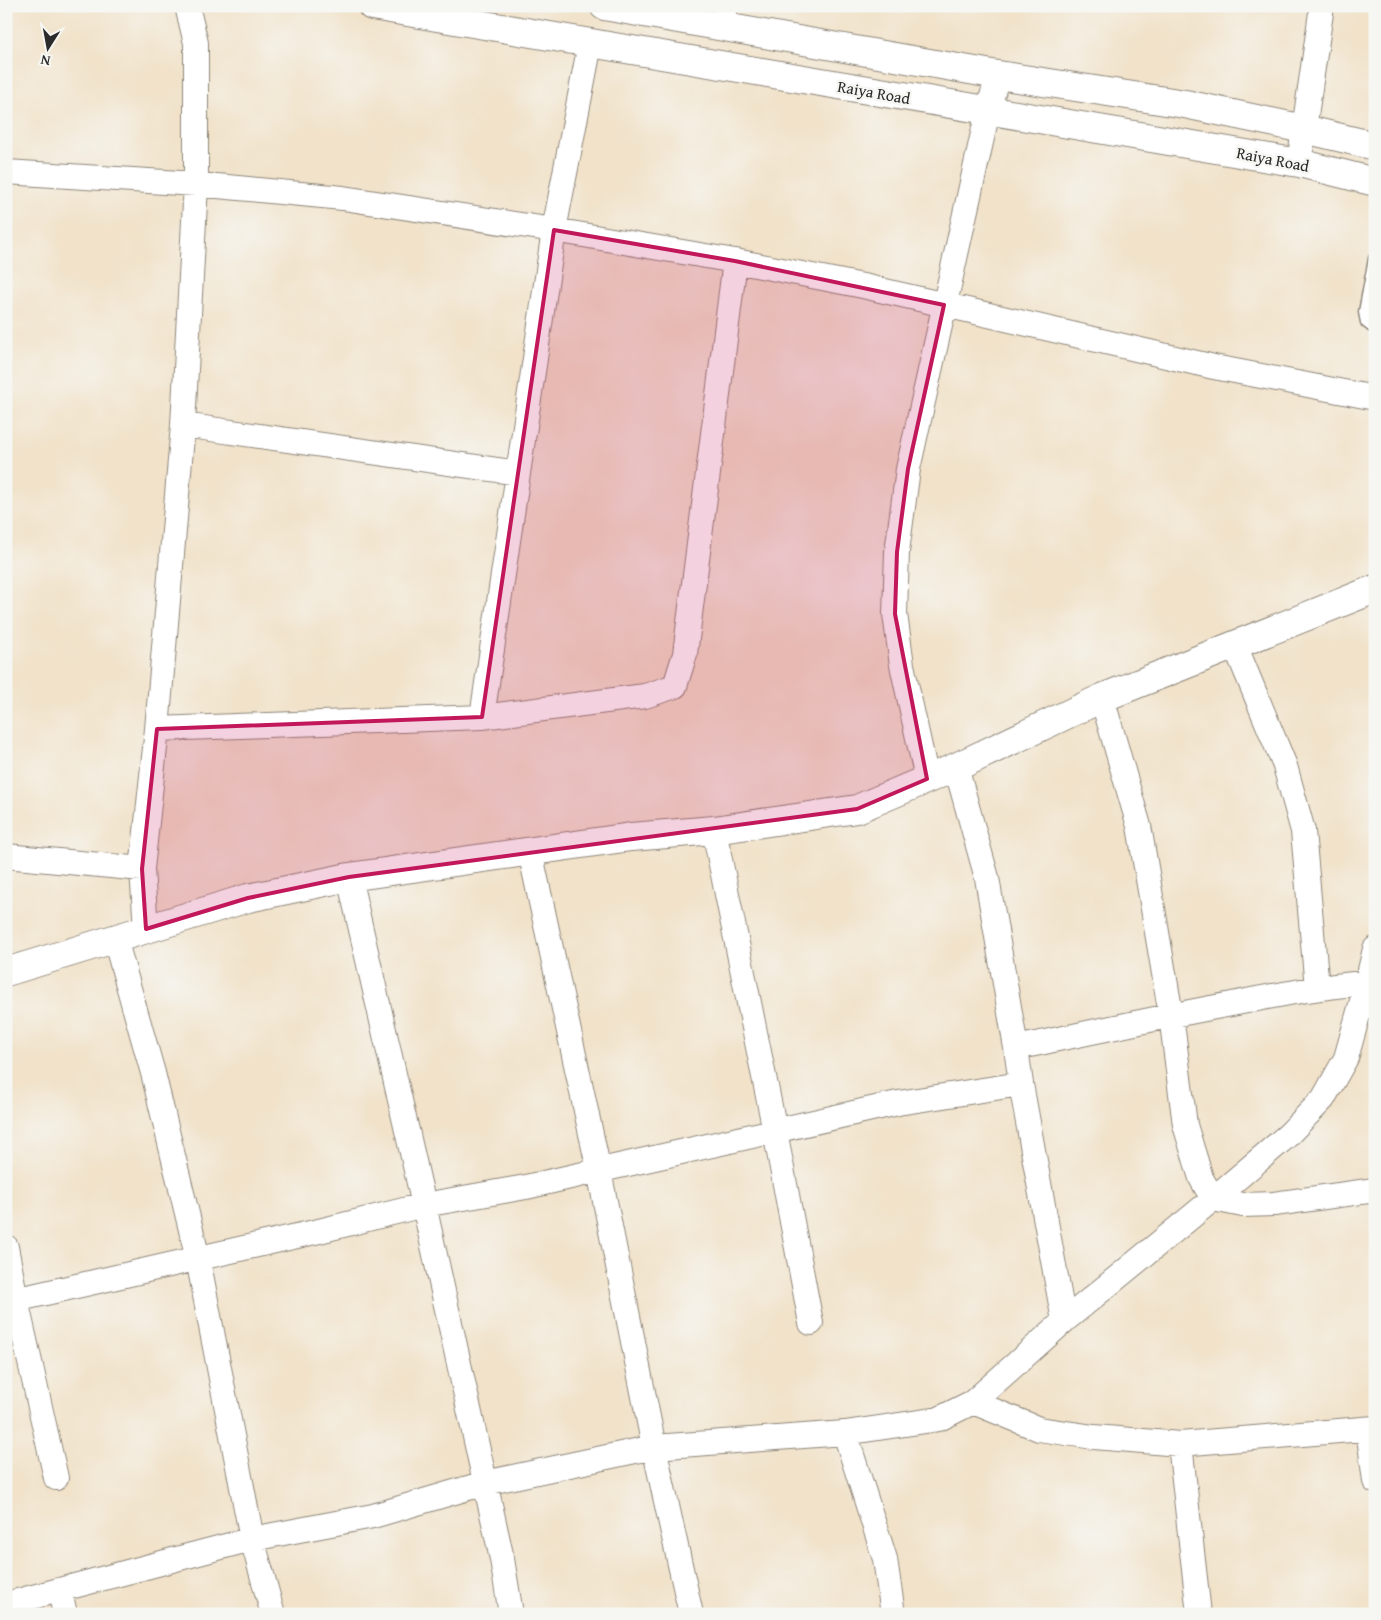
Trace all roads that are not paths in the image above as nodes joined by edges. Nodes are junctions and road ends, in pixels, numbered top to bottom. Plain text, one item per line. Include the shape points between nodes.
1 (187, 6) edge
2 (372, 6) edge
3 (604, 6) edge
4 (1322, 6) edge
5 (678, 12) edge
6 (724, 16) edge
7 (590, 44) junction
8 (998, 75) junction
9 (988, 111) junction
10 (1304, 129) junction
11 (1375, 146) edge
12 (1299, 163) junction
13 (6, 172) edge
14 (1375, 182) edge
15 (196, 184) junction
16 (554, 230) junction
17 (1375, 259) edge
18 (735, 261) junction
19 (944, 305) junction
20 (1375, 328) edge
21 (1375, 398) edge
22 (183, 425) junction
23 (518, 473) junction
24 (1375, 589) edge
25 (1235, 645) junction
26 (1102, 698) junction
27 (482, 717) junction
28 (157, 729) junction
29 (956, 767) junction
30 (927, 779) junction
31 (714, 830) junction
32 (530, 851) junction
33 (6, 856) edge
34 (142, 869) junction
35 (349, 876) junction
36 (146, 929) junction
37 (115, 939) junction
38 (1375, 949) edge
39 (6, 972) edge
40 (1368, 983) junction
41 (1317, 988) junction
42 (1170, 1015) junction
43 (1016, 1048) junction
44 (1021, 1084) junction
45 (775, 1131) junction
46 (600, 1171) junction
47 (1375, 1190) edge
48 (1213, 1199) junction
49 (424, 1205) junction
50 (6, 1247) edge
51 (198, 1258) junction
52 (11, 1301) edge
53 (1064, 1321) junction
54 (811, 1323) dead end
55 (973, 1402) junction
56 (1371, 1428) edge
57 (844, 1433) junction
58 (1180, 1444) junction
59 (654, 1446) junction
60 (56, 1478) dead end
61 (1375, 1481) edge
62 (485, 1483) junction
63 (252, 1539) junction
64 (60, 1590) junction
65 (6, 1604) edge
66 (65, 1614) edge
67 (273, 1614) edge
68 (511, 1614) edge
69 (691, 1614) edge
70 (893, 1614) edge
71 (1199, 1614) edge

1 - 15 street via 196,43
2 - 7 street, Raiya Road
3 - 5 street
4 - 10 street
5 - 6 street
6 - 8 street
7 - 9 street, Raiya Road
7 - 16 street
8 - 9 street
8 - 10 street via 1185,104
9 - 12 street, Raiya Road
9 - 19 street
10 - 11 street
10 - 12 street
12 - 14 street, Raiya Road
13 - 15 street
15 - 16 street via 343,198
15 - 22 street
16 - 18 street
16 - 23 street
17 - 20 lane via 1365,312 1366,322
18 - 19 street
18 - 27 street via 685,654 676,686 645,696
19 - 21 street via 1214,367
19 - 30 street via 908,469 897,552 896,623
22 - 23 street
22 - 28 street
23 - 27 street
24 - 25 street
25 - 26 street
25 - 41 street via 1285,766 1303,831
26 - 29 street
26 - 42 street via 1139,826
27 - 28 street
28 - 34 street
29 - 30 street
29 - 43 street via 987,878
30 - 31 street via 857,808
31 - 32 street
31 - 45 street
32 - 35 street
32 - 46 street
33 - 34 street
34 - 36 street
35 - 36 street via 248,898
35 - 49 street
36 - 37 street
37 - 39 street
37 - 51 street via 153,1073
38 - 40 street
40 - 41 street
40 - 48 street via 1346,1058 1323,1099 1287,1136
41 - 42 street
42 - 43 street
42 - 48 street via 1185,1125 1201,1178
43 - 44 street
44 - 45 street via 898,1103
44 - 53 street
45 - 46 street
45 - 54 street
46 - 49 street
46 - 59 street
47 - 48 street via 1274,1204 1243,1205
48 - 53 street
49 - 51 street
49 - 62 street
50 - 52 street
51 - 52 street
51 - 63 street
52 - 60 street
53 - 55 street
55 - 57 street via 939,1419
55 - 58 street via 1039,1429
56 - 58 street
56 - 61 street
57 - 59 street
57 - 70 street via 885,1559
58 - 71 street
59 - 62 street
59 - 69 street
62 - 63 street via 373,1516
62 - 68 street
63 - 64 street
63 - 67 street
64 - 65 street
64 - 66 street

